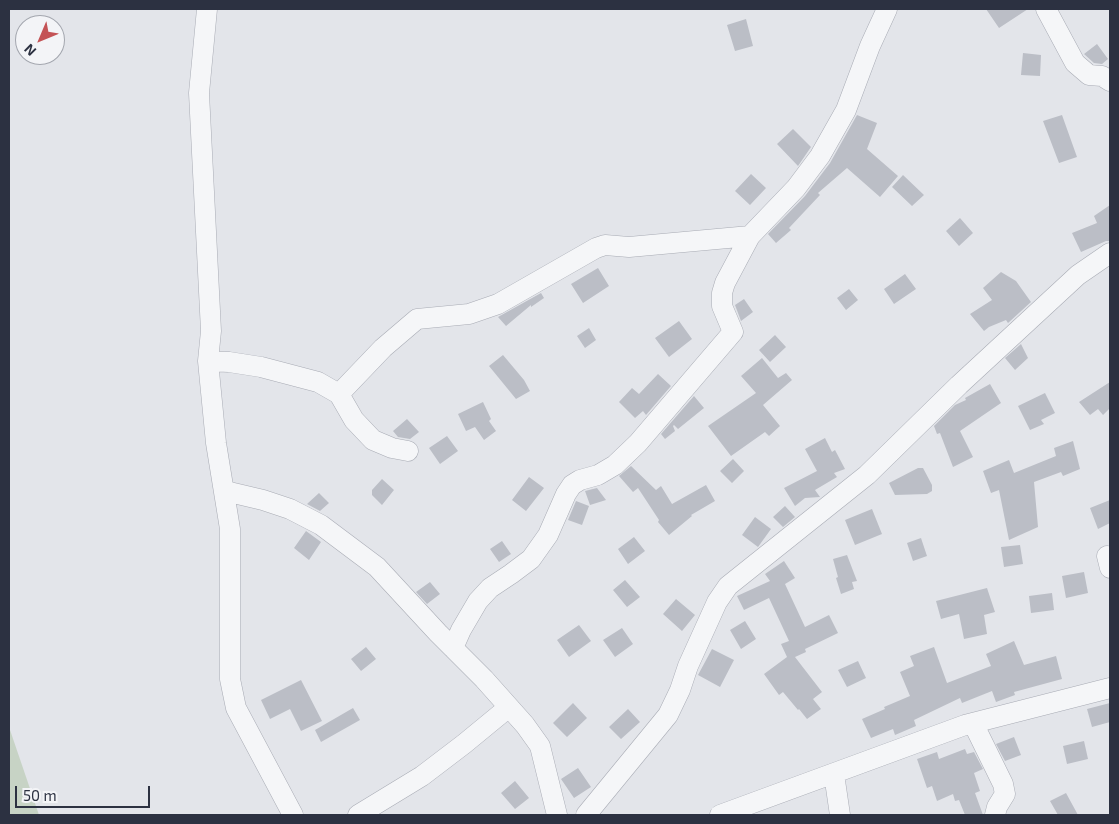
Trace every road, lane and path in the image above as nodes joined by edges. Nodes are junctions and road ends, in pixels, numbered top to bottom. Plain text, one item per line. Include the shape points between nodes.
1 (206, 9) edge
2 (887, 9) edge
3 (1046, 9) edge
4 (1110, 81) edge
5 (750, 236) junction
6 (1110, 253) edge
7 (208, 361) junction
8 (338, 394) junction
9 (408, 451) dead end
10 (225, 491) junction
11 (453, 648) junction
12 (1110, 688) edge
13 (508, 706) junction
14 (973, 723) junction
15 (834, 774) junction
16 (293, 815) edge
17 (358, 815) edge
18 (557, 815) edge
19 (586, 815) edge
20 (720, 815) edge
21 (840, 815) edge
22 (995, 815) edge

1 - 7 street via 199,93 211,331
2 - 5 street via 846,110 820,156 796,188
3 - 4 street via 1075,63 1089,75 1102,76
5 - 8 street via 596,248 498,304 469,314 417,319
5 - 11 street via 722,293 722,306 733,332 638,443 615,465 572,484 548,535 531,559 490,588 478,601
6 - 19 street via 1078,275 867,475 728,586 714,610 668,715
7 - 8 street via 287,373 318,382
7 - 10 street via 216,443
8 - 9 street via 354,420 373,440
10 - 11 street via 290,509 321,525 377,567
10 - 16 street via 230,529 230,679 236,708
11 - 13 street
12 - 14 street
13 - 17 street via 422,776
13 - 18 street via 540,746
14 - 15 street
14 - 22 street via 1003,784 1005,794
15 - 20 street
15 - 21 street

